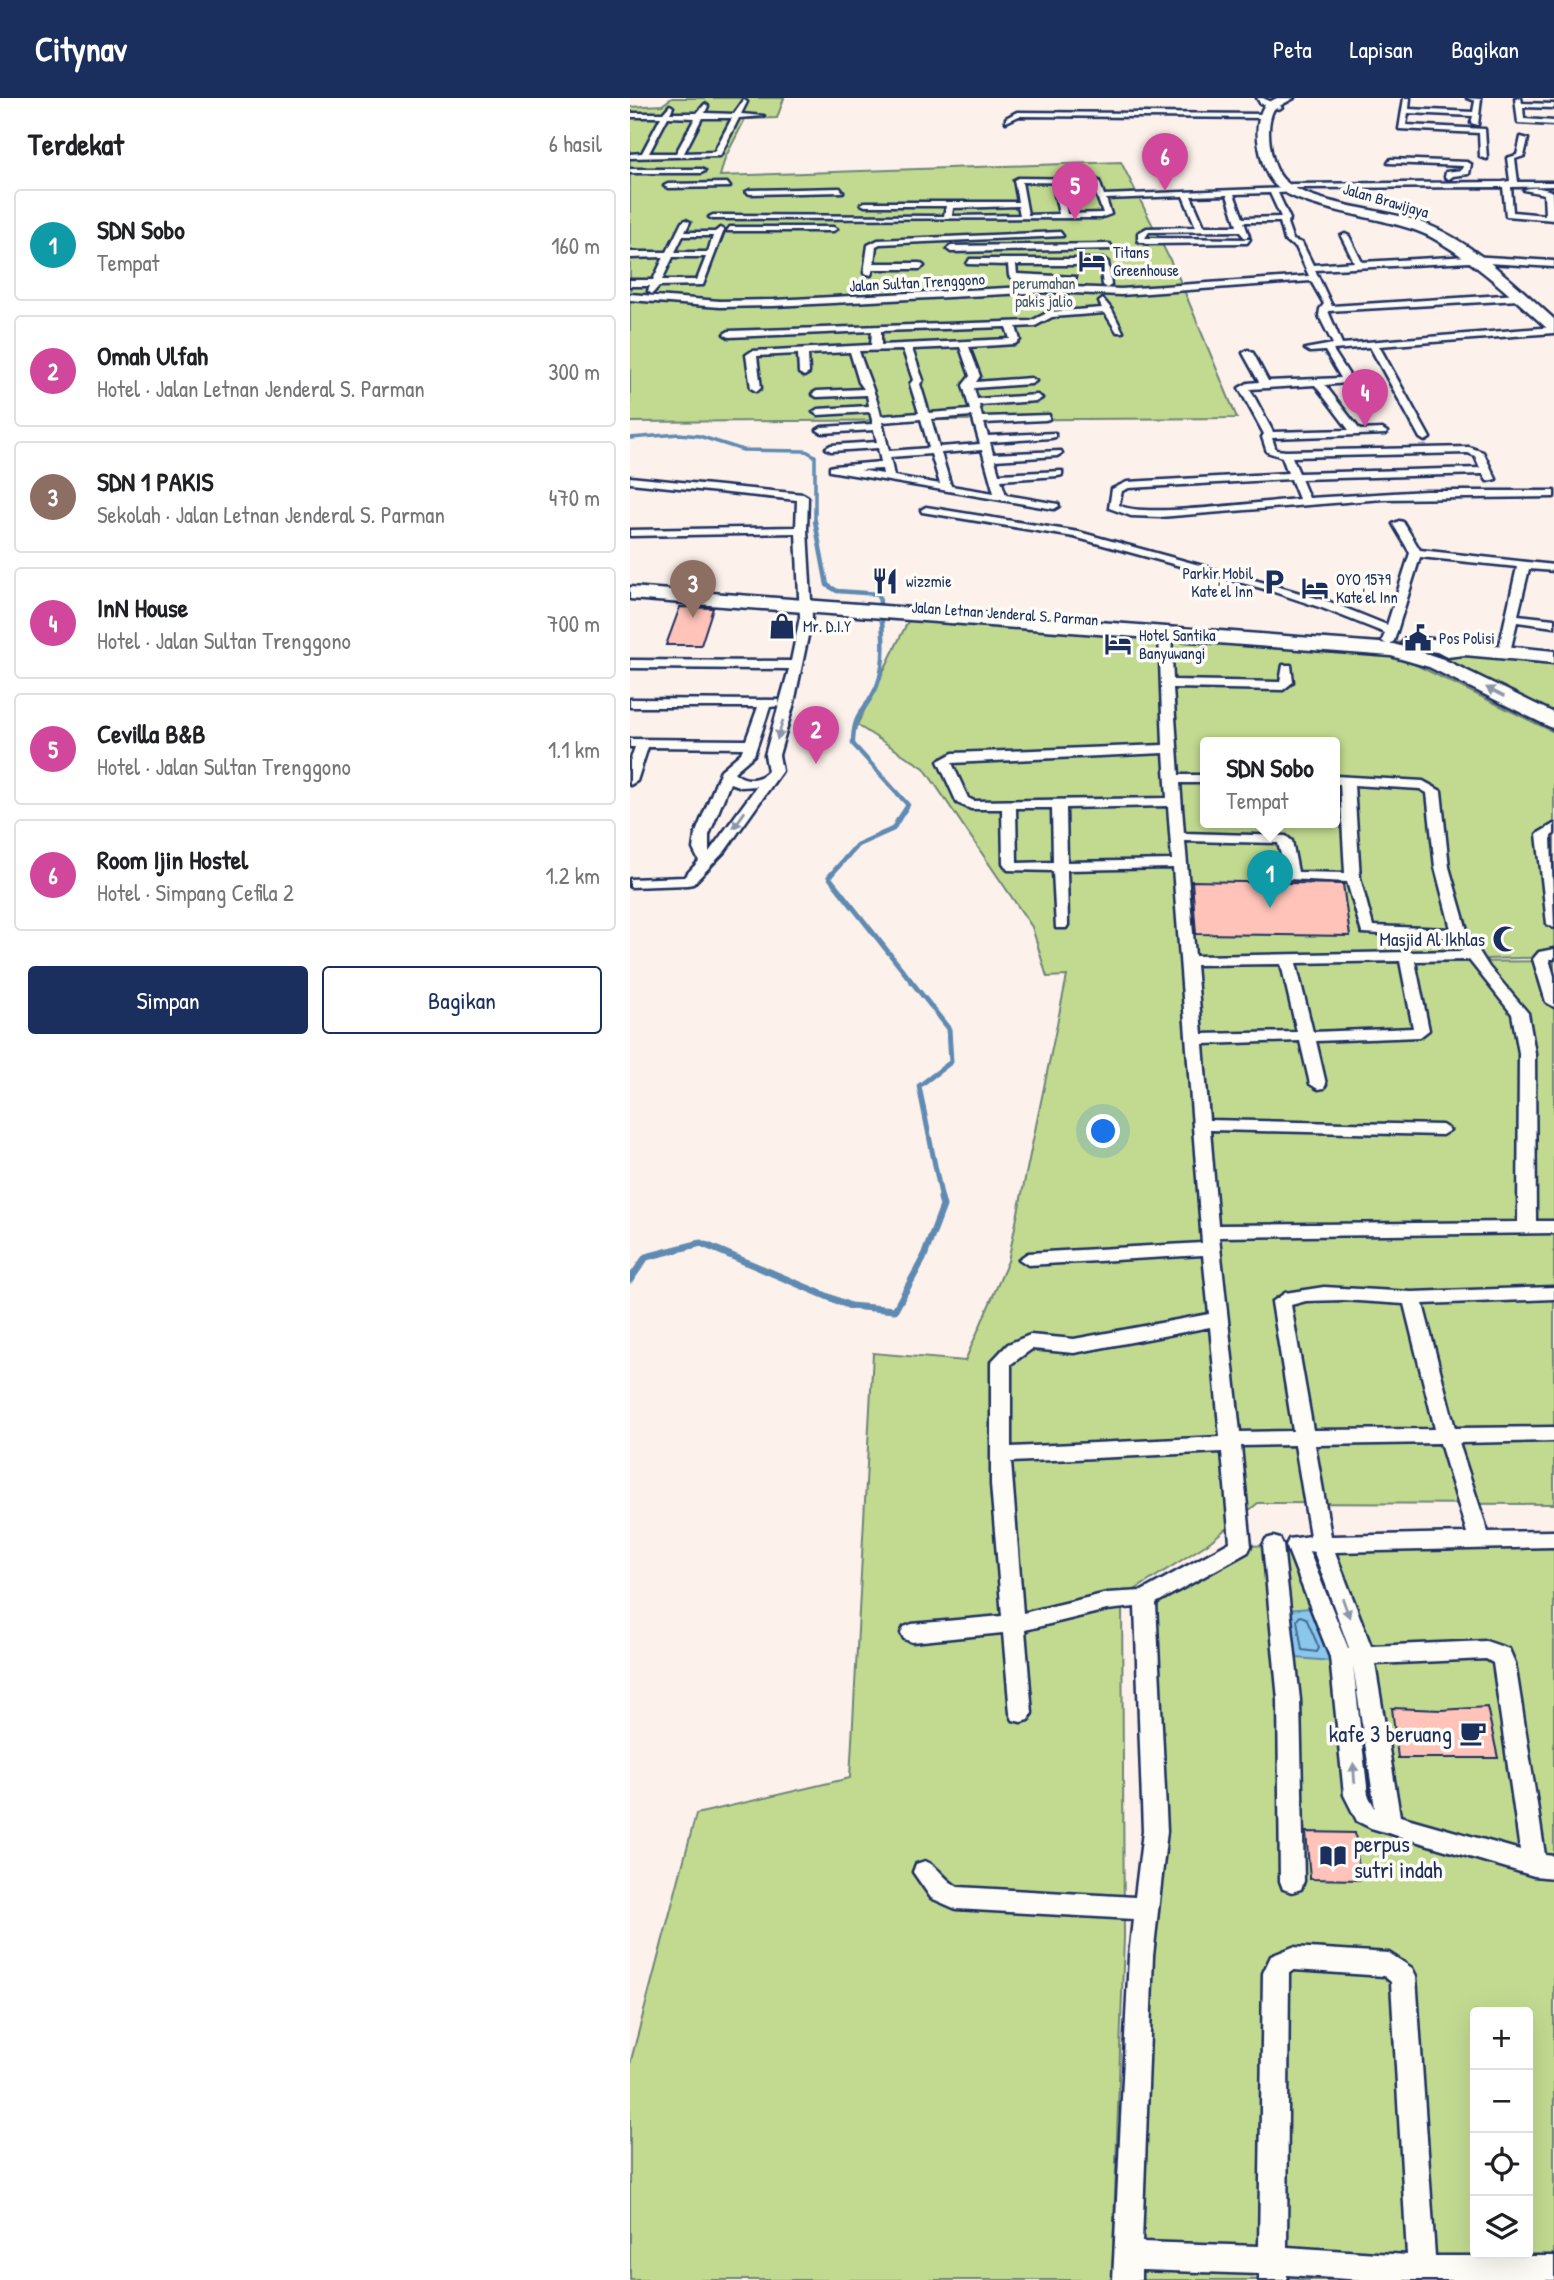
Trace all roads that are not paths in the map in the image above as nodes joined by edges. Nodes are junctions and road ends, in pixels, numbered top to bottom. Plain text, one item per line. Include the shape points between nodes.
1 (1301, 98) edge
2 (1407, 98) edge
3 (1470, 98) edge
4 (744, 102) dead end
5 (1125, 102) dead end
6 (1519, 102) edge
7 (707, 103) dead end
8 (1273, 105) edge
9 (1038, 106) dead end
10 (1554, 106) edge
11 (670, 107) dead end
12 (1442, 109) junction
13 (1404, 111) junction
14 (1031, 114) junction
15 (1125, 114) junction
16 (1476, 114) junction
17 (630, 116) edge
18 (665, 116) junction
19 (701, 116) junction
20 (737, 116) junction
21 (760, 116) dead end
22 (1009, 120) dead end
23 (1521, 121) junction
24 (1554, 122) edge
25 (1442, 129) junction
26 (1474, 130) junction
27 (1446, 142) dead end
28 (644, 156) junction
29 (1484, 157) dead end
30 (630, 158) edge
31 (681, 158) junction
32 (1391, 161) dead end
33 (676, 171) junction
34 (701, 171) dead end
35 (635, 174) edge
36 (1004, 178) dead end
37 (1017, 180) junction
38 (1452, 183) junction
39 (1554, 184) edge
40 (727, 185) dead end
41 (1509, 185) junction
42 (1291, 188) junction
43 (1059, 190) junction
44 (762, 191) junction
45 (840, 191) dead end
46 (1019, 191) junction
47 (1032, 191) dead end
48 (1045, 191) dead end
49 (750, 192) dead end
50 (1230, 193) junction
51 (1274, 193) junction
52 (1186, 194) junction
53 (1108, 195) junction
54 (1551, 195) edge
55 (821, 204) dead end
56 (1022, 204) junction
57 (757, 205) dead end
58 (950, 206) junction
59 (754, 216) junction
60 (817, 216) junction
61 (842, 216) junction
62 (948, 216) junction
63 (713, 217) dead end
64 (1021, 217) junction
65 (1060, 217) junction
66 (1552, 217) edge
67 (978, 218) junction
68 (1197, 218) junction
69 (1210, 218) dead end
70 (1224, 218) dead end
71 (1286, 219) junction
72 (686, 222) dead end
73 (1240, 222) junction
74 (1201, 228) junction
75 (730, 229) dead end
76 (749, 229) junction
77 (680, 234) junction
78 (980, 235) junction
79 (1020, 235) junction
80 (1345, 236) dead end
81 (921, 241) junction
82 (1062, 241) junction
83 (1110, 247) dead end
84 (951, 248) dead end
85 (970, 248) junction
86 (671, 254) junction
87 (712, 254) junction
88 (630, 255) edge
89 (1475, 259) junction
90 (1062, 261) junction
91 (970, 262) junction
92 (1012, 262) junction
93 (1359, 264) junction
94 (1554, 264) edge
95 (972, 272) dead end
96 (1312, 273) junction
97 (1087, 279) dead end
98 (1097, 279) dead end
99 (1055, 282) junction
100 (630, 283) edge
101 (653, 289) junction
102 (1095, 290) junction
103 (630, 297) edge
104 (1519, 297) junction
105 (1324, 309) junction
106 (1108, 310) junction
107 (1554, 320) edge
108 (1010, 324) junction
109 (918, 327) junction
110 (877, 328) junction
111 (1554, 329) edge
112 (1120, 330) dead end
113 (729, 334) dead end
114 (1373, 344) junction
115 (964, 345) junction
116 (912, 347) junction
117 (1339, 347) junction
118 (876, 348) junction
119 (1327, 348) junction
120 (854, 349) junction
121 (1310, 349) dead end
122 (803, 351) junction
123 (1248, 353) dead end
124 (804, 373) dead end
125 (1031, 382) dead end
126 (1318, 382) junction
127 (1265, 384) junction
128 (968, 385) junction
129 (756, 388) dead end
130 (871, 392) junction
131 (817, 394) dead end
132 (1037, 398) dead end
133 (818, 412) dead end
134 (976, 412) junction
135 (925, 416) junction
136 (1045, 416) dead end
137 (877, 418) junction
138 (822, 430) dead end
139 (1382, 432) dead end
140 (1357, 433) junction
141 (1051, 435) dead end
142 (1270, 435) junction
143 (1425, 438) dead end
144 (831, 448) dead end
145 (986, 448) junction
146 (935, 451) junction
147 (1057, 453) dead end
148 (1286, 454) junction
149 (885, 455) junction
150 (1487, 471) junction
151 (1058, 473) dead end
152 (1295, 476) junction
153 (995, 477) junction
154 (890, 479) junction
155 (630, 480) edge
156 (947, 489) junction
157 (1496, 492) junction
158 (1554, 494) edge
159 (1001, 497) junction
160 (1305, 501) junction
161 (1054, 506) dead end
162 (926, 510) dead end
163 (1399, 524) dead end
164 (801, 530) junction
165 (630, 533) edge
166 (1416, 554) junction
167 (1524, 564) junction
168 (1554, 568) edge
169 (630, 585) edge
170 (630, 593) edge
171 (808, 603) junction
172 (928, 611) junction
173 (1510, 618) junction
174 (1554, 623) edge
175 (1165, 633) junction
176 (1389, 636) junction
177 (1464, 649) junction
178 (1504, 652) junction
179 (1554, 657) edge
180 (1436, 663) junction
181 (630, 664) edge
182 (794, 666) junction
183 (1287, 668) dead end
184 (1167, 684) junction
185 (788, 703) junction
186 (630, 704) edge
187 (765, 704) junction
188 (1554, 722) edge
189 (636, 743) edge
190 (751, 744) junction
191 (1170, 749) junction
192 (728, 773) junction
193 (769, 778) junction
194 (1173, 779) junction
195 (1200, 779) edge
196 (1341, 780) edge
197 (630, 781) edge
198 (1175, 802) junction
199 (1059, 804) junction
200 (1009, 806) junction
201 (1554, 828) edge
202 (1177, 837) junction
203 (706, 860) junction
204 (1180, 864) junction
205 (1061, 866) junction
206 (1353, 878) junction
207 (630, 883) edge
208 (1554, 924) edge
209 (1061, 925) dead end
210 (1460, 934) junction
211 (1472, 955) junction
212 (1548, 955) edge
213 (1407, 957) junction
214 (1288, 960) junction
215 (1189, 961) junction
216 (1554, 1002) edge
217 (1307, 1037) junction
218 (1196, 1040) junction
219 (1318, 1084) dead end
220 (1202, 1125) junction
221 (1442, 1130) dead end
222 (1554, 1227) edge
223 (1527, 1228) junction
224 (1211, 1240) junction
225 (1028, 1259) dead end
226 (1554, 1293) edge
227 (1412, 1298) junction
228 (1219, 1320) junction
229 (1554, 1434) edge
230 (1447, 1435) junction
231 (1306, 1437) junction
232 (1231, 1442) junction
233 (1001, 1455) junction
234 (1554, 1539) edge
235 (1479, 1541) junction
236 (1322, 1544) junction
237 (1285, 1545) junction
238 (1241, 1546) junction
239 (1145, 1599) junction
240 (1015, 1623) junction
241 (912, 1633) dead end
242 (1352, 1656) junction
243 (1021, 1713) dead end
244 (1544, 1866) edge
245 (925, 1872) dead end
246 (1292, 1881) dead end
247 (1147, 1909) junction
248 (1127, 2268) edge
249 (1273, 2270) edge
250 (1554, 2270) edge
251 (1423, 2275) edge

1 - 8 highway
2 - 13 street
3 - 16 street via 1479,100
4 - 20 street
5 - 15 street
6 - 10 street
6 - 23 street
7 - 19 street
8 - 15 street
8 - 42 highway via 1266,158 1277,180
9 - 14 street
11 - 18 street
12 - 13 street
12 - 16 street
12 - 25 street
13 - 25 street via 1402,127
14 - 15 street
14 - 22 street via 1015,114
16 - 26 street
17 - 18 street
18 - 19 street
18 - 28 street
19 - 20 street
19 - 31 street
20 - 21 street
20 - 31 street via 718,154
23 - 24 street
23 - 41 street via 1520,156 1511,159
25 - 26 street
25 - 27 street
26 - 29 street via 1483,132
28 - 30 street
28 - 31 street
30 - 31 street
32 - 38 street via 1467,164 1465,173 1448,175
33 - 34 street
33 - 35 street
33 - 40 street via 667,188 711,181
36 - 37 street
37 - 46 street
37 - 53 street via 1087,179
38 - 41 street
38 - 42 street
39 - 41 street
41 - 54 street
41 - 66 street via 1509,214
42 - 51 street
42 - 89 highway, Jalan Brawijaya via 1404,220 1435,233
43 - 48 street
43 - 53 street
43 - 65 street
44 - 45 street
44 - 49 street
44 - 57 street
46 - 47 street
46 - 56 street
50 - 51 street
50 - 52 street
50 - 73 street
51 - 71 street
52 - 53 street
52 - 68 street
53 - 65 street via 1104,216
54 - 66 street
55 - 60 street
56 - 58 street
56 - 64 street
58 - 61 street via 850,204
58 - 62 street
59 - 60 street
59 - 63 street
59 - 76 street
60 - 61 street
61 - 62 street
61 - 76 street via 833,232
62 - 67 street
64 - 65 street
64 - 67 street
64 - 79 street
65 - 82 street
67 - 78 street
68 - 69 street
68 - 74 street
70 - 73 street
71 - 73 street
71 - 96 street via 1283,223 1289,241 1299,245
72 - 77 street
73 - 74 street
73 - 74 street via 1247,242 1140,239 1144,231 1161,225
75 - 76 street
77 - 86 street
77 - 87 street via 720,232
78 - 79 street
78 - 81 street
79 - 82 street
80 - 93 street
81 - 81 street via 874,243 868,270 920,268
82 - 83 street
82 - 85 street
82 - 90 street
84 - 85 street
85 - 91 street
86 - 87 street
86 - 88 street
86 - 101 street
87 - 101 street via 700,283
89 - 93 street, Jalan Sultan Trenggono
89 - 94 street, Jalan Sultan Trenggono
89 - 104 highway, Jalan Brawijaya
89 - 107 highway, Jalan Brawijaya
90 - 92 street
90 - 98 street via 1104,262 1108,282
90 - 99 street
91 - 92 street
91 - 95 street
92 - 99 street via 1013,276
93 - 96 street, Jalan Sultan Trenggono
96 - 102 street, Jalan Sultan Trenggono via 1121,292
96 - 105 street via 1329,304
97 - 99 street
99 - 101 street, Jalan Sultan Trenggono via 732,304
99 - 102 street, Jalan Sultan Trenggono
100 - 101 street
101 - 103 street, Jalan Sultan Trenggono
102 - 106 street
104 - 105 street
104 - 111 highway, Jalan Brawijaya
105 - 117 street
106 - 108 street via 1049,314 1038,323
106 - 112 street
108 - 109 street
108 - 115 street via 1013,342
109 - 110 street
109 - 116 street
110 - 113 street
110 - 118 street
111 - 114 street
114 - 117 street
114 - 143 street
115 - 116 street
115 - 128 street via 975,376
116 - 118 street
116 - 135 street
117 - 119 street
118 - 120 street
119 - 121 street
119 - 126 street via 1346,378
120 - 122 street
120 - 130 street
122 - 124 street
122 - 129 street via 752,354
123 - 127 street
125 - 128 street
126 - 127 street
126 - 140 street
127 - 142 street via 1244,388
128 - 134 street
130 - 131 street
130 - 137 street
132 - 134 street
133 - 137 street
134 - 135 street
134 - 136 street
134 - 145 street
135 - 137 street
135 - 146 street
137 - 138 street
137 - 149 street
139 - 140 street
140 - 142 street
141 - 145 street
142 - 148 street via 1272,452
144 - 149 street
145 - 146 street
145 - 147 street
145 - 153 street
146 - 149 street
146 - 156 street
148 - 150 street via 1469,450 1479,454
148 - 152 street
149 - 154 street
149 - 154 street via 834,469
150 - 152 street
150 - 157 street
151 - 153 street
152 - 160 street
152 - 160 street via 1127,485 1117,489 1113,506 1150,514
153 - 159 street
154 - 156 street
155 - 164 street via 802,497
156 - 159 street
157 - 158 street
157 - 160 street
159 - 161 street
162 - 176 street via 1060,532 1223,573 1326,605
163 - 166 street
164 - 165 street
164 - 171 street
166 - 167 street
166 - 176 street
167 - 168 street
167 - 173 street
169 - 171 highway, Jalan Letnan Jenderal S. Parman
170 - 171 highway, Jalan Letnan Jenderal S. Parman
171 - 172 highway, Jalan Letnan Jenderal S. Parman
171 - 182 street
172 - 175 highway, Jalan Letnan Jenderal S. Parman
172 - 176 highway, Jalan Letnan Jenderal S. Parman
173 - 174 street
173 - 178 street
175 - 180 highway, Jalan Letnan Jenderal S. Parman via 1366,646
175 - 184 street
176 - 177 highway, Jalan Letnan Jenderal S. Parman
177 - 178 highway, Jalan Letnan Jenderal S. Parman
177 - 180 highway via 1438,653 1433,658
178 - 179 highway, Jalan Letnan Jenderal S. Parman
188 -> 180 highway, Jalan Letnan Jenderal S. Parman
181 - 182 street
182 - 185 street
183 - 184 street via 1283,686
184 - 191 street
185 - 187 street
185 -> 193 street via 772,755 775,771
186 - 187 street
187 - 190 street
189 - 190 street
189 - 197 street
190 - 192 street
191 - 194 street
191 - 200 street via 946,759 964,803
192 - 193 street via 742,784
192 - 203 street via 702,835 700,849
193 -> 203 street via 720,848
194 - 195 street
194 - 198 street
196 - 206 street
196 - 210 street via 1423,785 1434,791 1442,867
198 - 199 street
198 - 202 street
199 - 200 street
199 - 205 street
200 - 205 street via 1011,865
201 - 208 street via 1544,834
202 - 204 street
202 - 206 street via 1281,839 1292,876
203 - 207 street via 685,882
204 - 205 street
204 - 215 street
205 - 209 street
206 - 210 street via 1367,930
210 - 211 street
211 - 213 street
211 - 223 street via 1520,1013 1527,1053
212 - 216 street
213 - 214 street
213 - 217 street via 1422,1030 1406,1035
214 - 215 street
214 - 217 street
215 - 218 street
217 - 218 street
217 - 219 street
218 - 220 street
220 - 221 street
220 - 224 street
222 - 223 street
223 - 224 street
224 - 225 street
224 - 228 street
226 - 227 street
227 - 230 street
227 - 231 street via 1315,1293 1281,1302
228 - 232 street
228 - 233 street via 1074,1346 1021,1344 1001,1362
229 - 230 street
230 - 231 street
230 - 235 street
231 - 232 street
231 - 236 street
232 - 233 street
232 - 238 street
233 - 240 street
234 - 235 street
235 - 236 street
236 - 237 street
236 -> 242 street
237 - 238 street
237 - 242 street
237 - 246 street
238 - 239 street
239 - 240 street via 1107,1600
239 - 247 street via 1154,1839
240 - 241 street
240 - 243 street
242 - 244 street via 1356,1795 1365,1814
242 - 244 street via 1486,1650 1501,1655
245 - 247 street via 940,1890 956,1898
247 - 248 street
248 - 249 street
249 - 251 street
249 - 251 street via 1276,1973 1293,1958 1389,1965 1406,1983
250 - 251 street

